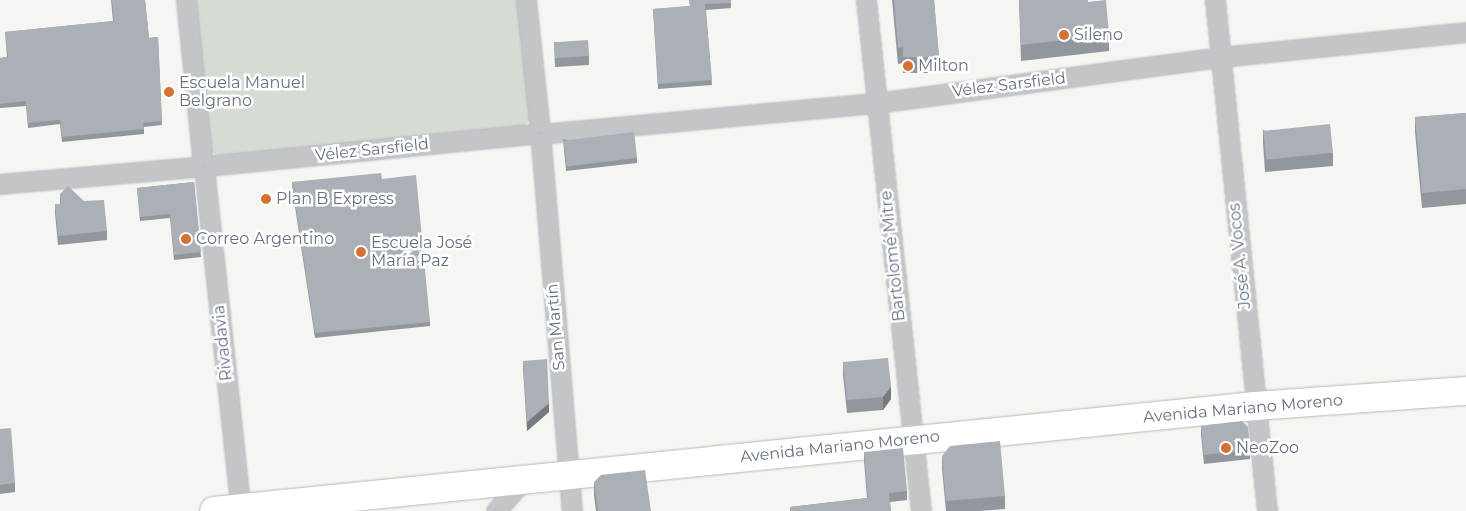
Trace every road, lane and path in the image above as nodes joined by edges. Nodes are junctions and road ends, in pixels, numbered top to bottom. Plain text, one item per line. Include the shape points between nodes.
1 (186, 0) edge
2 (526, 0) edge
3 (866, 0) edge
4 (1215, 0) edge
5 (1466, 32) edge
6 (1220, 58) junction
7 (876, 103) junction
8 (540, 133) junction
9 (204, 165) junction
10 (0, 184) edge
11 (1466, 391) edge
12 (1255, 406) junction
13 (913, 440) junction
14 (568, 475) junction
15 (523, 480) junction
16 (241, 510) edge
17 (214, 511) edge
18 (496, 511) edge
19 (572, 511) edge
20 (921, 511) edge
21 (1267, 511) edge

1 - 9 street, Rivadavia
2 - 8 street, San Martín
3 - 7 street, Bartolomé Mitre
4 - 6 street, José A. Vocos
5 - 6 street, Vélez Sarsfield
6 - 7 street, Vélez Sarsfield
6 - 12 street, José A. Vocos
7 - 8 street, Vélez Sarsfield
7 - 13 street, Bartolomé Mitre
8 - 9 street, Vélez Sarsfield
8 - 14 street, San Martín
9 - 10 street, Vélez Sarsfield
9 - 16 street, Rivadavia
11 - 12 main road, Avenida Mariano Moreno
12 - 13 main road, Avenida Mariano Moreno
12 - 21 street, José A. Vocos
13 - 14 main road, Avenida Mariano Moreno
13 - 20 street, Bartolomé Mitre
14 - 15 main road, Avenida Mariano Moreno
14 - 19 street, San Martín
15 - 16 main road, Avenida Mariano Moreno
15 - 18 street
16 - 17 main road, Avenida Mariano Moreno

